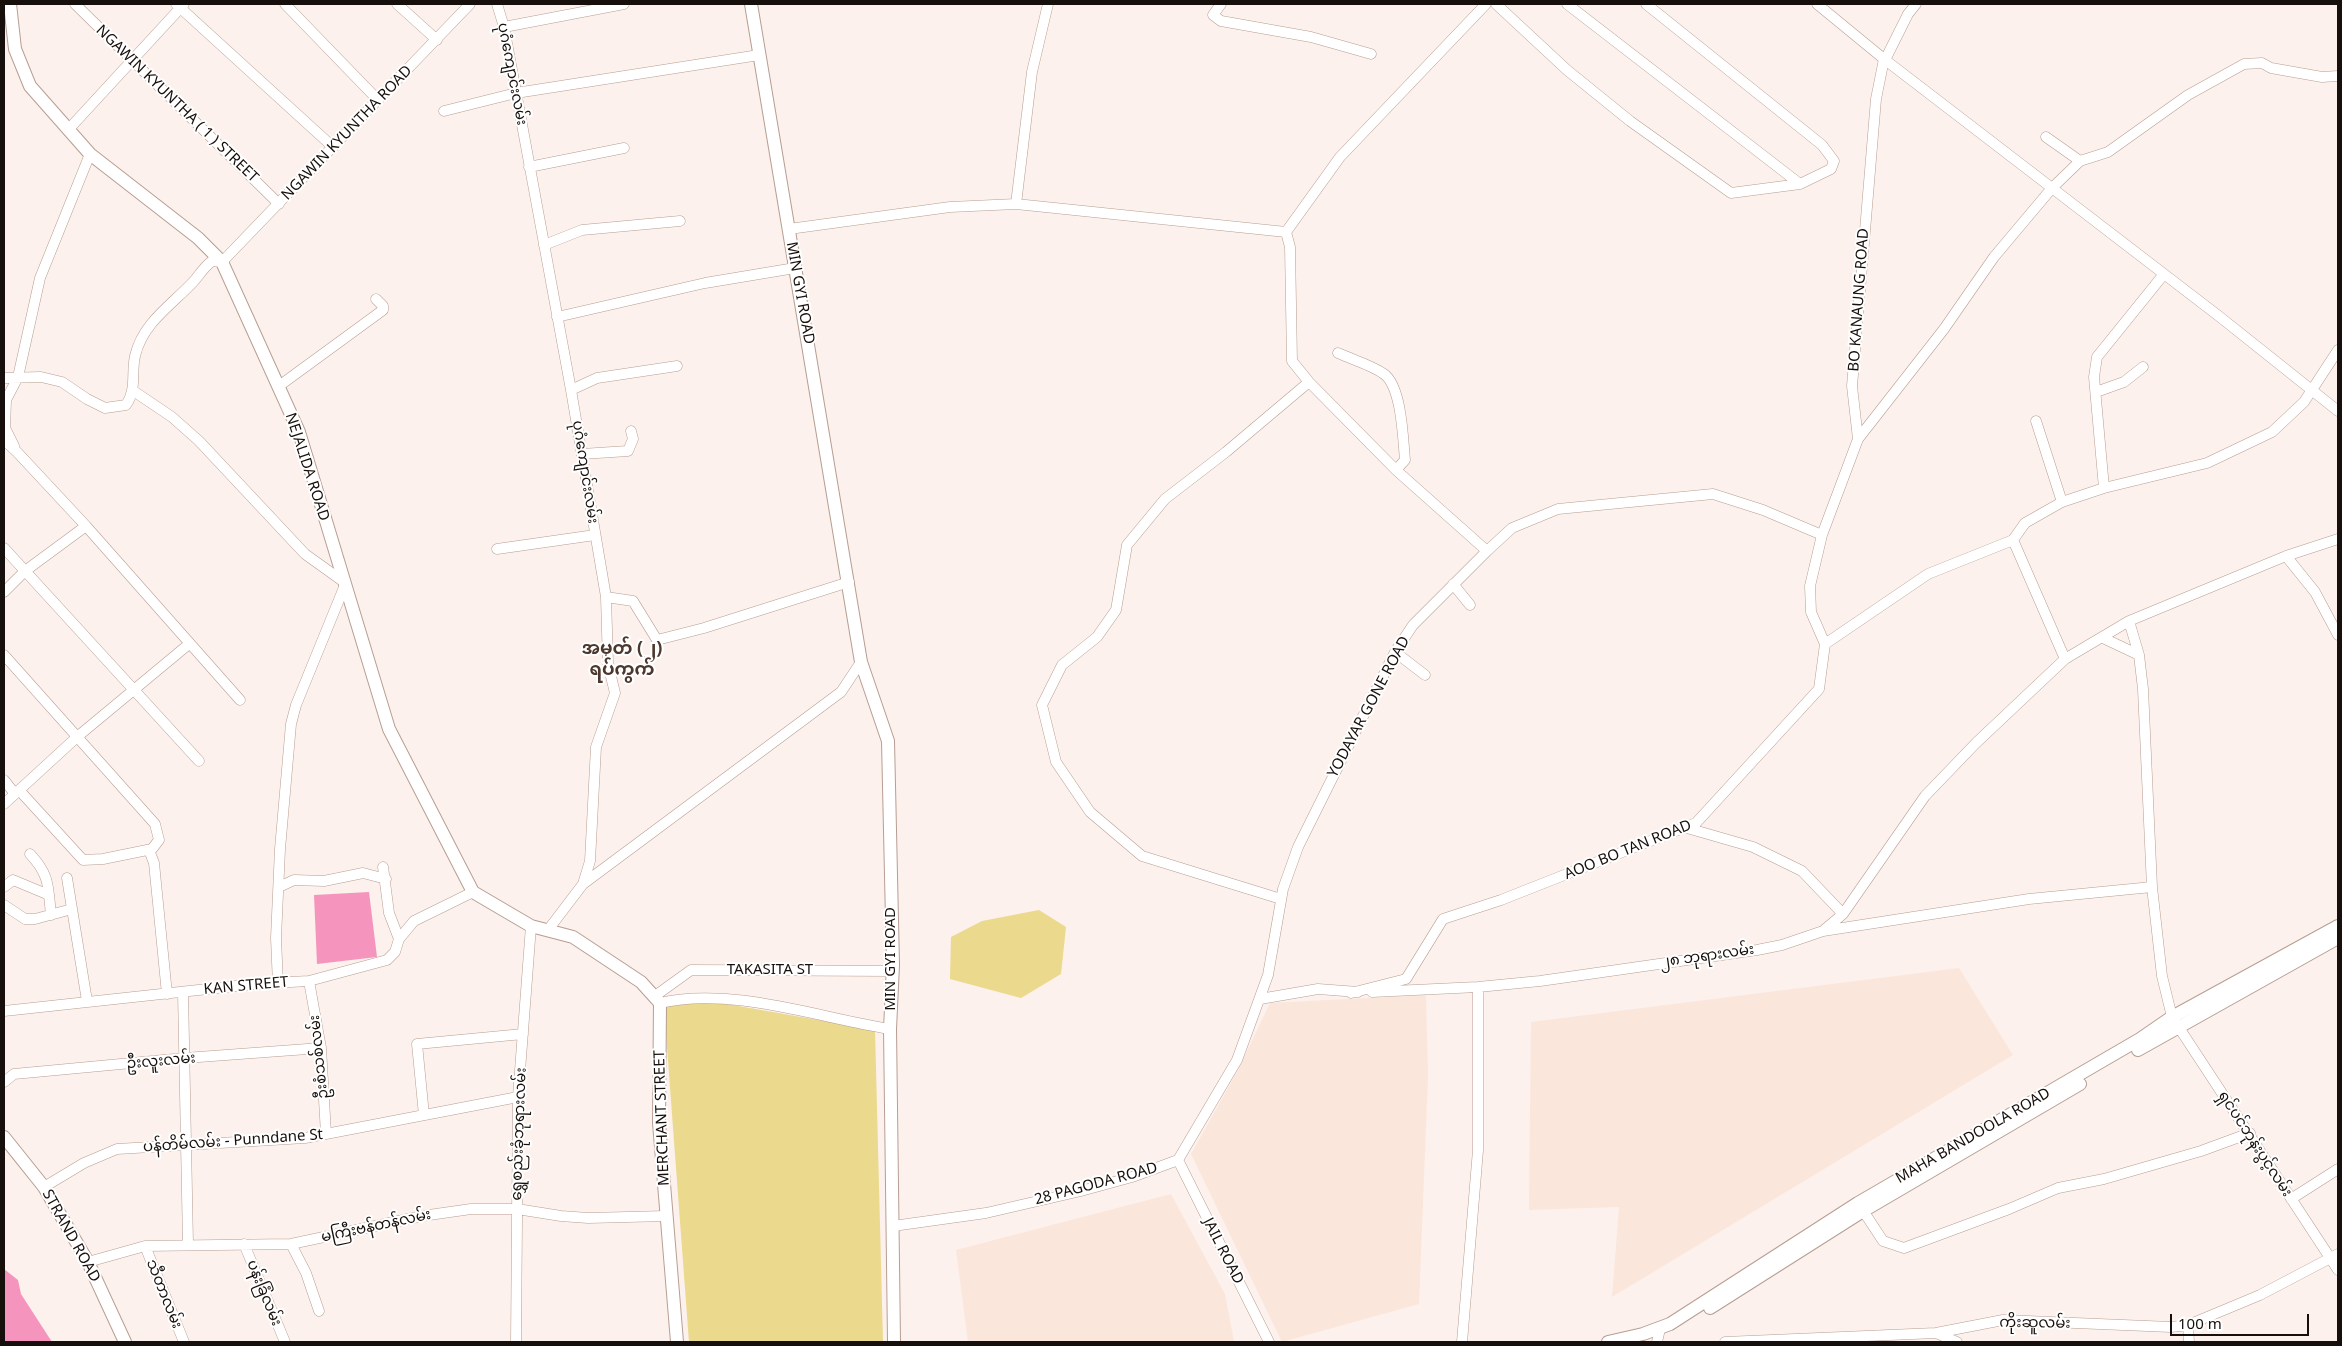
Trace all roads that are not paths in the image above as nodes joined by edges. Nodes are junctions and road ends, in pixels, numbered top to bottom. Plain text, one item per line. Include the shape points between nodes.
1 (10, 4) edge
2 (75, 4) edge
3 (285, 4) edge
4 (397, 4) edge
5 (470, 4) edge
6 (496, 4) edge
7 (624, 4) edge
8 (751, 4) edge
9 (1048, 4) edge
10 (1221, 4) edge
11 (1486, 4) edge
12 (1496, 4) edge
13 (1567, 4) edge
14 (1646, 4) edge
15 (1817, 4) edge
16 (1916, 4) edge
17 (181, 5) edge
18 (504, 27) junction
19 (437, 40) junction
20 (1372, 54) dead end
21 (758, 55) junction
22 (133, 60) junction
23 (1885, 60) junction
24 (2338, 76) edge
25 (516, 94) junction
26 (378, 100) junction
27 (444, 111) dead end
28 (68, 130) junction
29 (2046, 137) dead end
30 (332, 147) junction
31 (624, 148) dead end
32 (90, 154) junction
33 (2080, 161) junction
34 (529, 166) junction
35 (1800, 184) junction
36 (2052, 188) junction
37 (279, 204) junction
38 (1016, 204) junction
39 (680, 221) dead end
40 (789, 230) junction
41 (1286, 232) junction
42 (544, 245) junction
43 (222, 262) junction
44 (795, 268) junction
45 (2164, 274) junction
46 (376, 298) dead end
47 (558, 317) junction
48 (2338, 350) edge
49 (1338, 353) dead end
50 (677, 366) dead end
51 (2143, 366) dead end
52 (18, 377) junction
53 (4, 378) edge
54 (1309, 382) junction
55 (278, 386) junction
56 (132, 390) junction
57 (571, 390) junction
58 (2312, 391) junction
59 (2096, 392) junction
60 (2338, 411) edge
61 (2036, 421) dead end
62 (631, 431) dead end
63 (1858, 439) junction
64 (4, 440) edge
65 (17, 452) junction
66 (582, 454) junction
67 (1396, 470) junction
68 (2104, 488) junction
69 (2062, 502) junction
70 (86, 526) junction
71 (595, 535) junction
72 (1822, 535) junction
73 (2338, 539) edge
74 (2012, 540) junction
75 (4, 548) edge
76 (497, 549) dead end
77 (1486, 551) junction
78 (2286, 556) junction
79 (25, 571) junction
80 (849, 582) junction
81 (344, 583) junction
82 (1453, 584) junction
83 (4, 592) edge
84 (606, 597) junction
85 (1470, 605) dead end
86 (2129, 621) junction
87 (2338, 635) edge
88 (2103, 638) junction
89 (189, 644) junction
90 (1825, 644) junction
91 (1395, 652) junction
92 (4, 655) edge
93 (2139, 655) junction
94 (2065, 658) junction
95 (861, 662) junction
96 (1425, 675) dead end
97 (133, 690) junction
98 (240, 700) dead end
99 (77, 737) junction
100 (199, 761) dead end
101 (4, 780) edge
102 (17, 792) junction
103 (4, 804) edge
104 (1687, 828) junction
105 (150, 850) junction
106 (30, 854) dead end
107 (383, 867) dead end
108 (66, 878) dead end
109 (386, 879) junction
110 (583, 884) junction
111 (4, 887) edge
112 (279, 887) junction
113 (2152, 887) junction
114 (473, 892) junction
115 (49, 895) junction
116 (1281, 899) junction
117 (4, 905) edge
118 (72, 909) junction
119 (1843, 914) junction
120 (51, 915) junction
121 (531, 926) junction
122 (2338, 926) edge
123 (548, 930) junction
124 (1823, 931) junction
125 (2338, 938) edge
126 (399, 939) junction
127 (893, 971) junction
128 (309, 981) junction
129 (278, 984) junction
130 (1478, 988) junction
131 (183, 992) junction
132 (1351, 993) junction
133 (167, 994) junction
134 (658, 999) junction
135 (1260, 999) junction
136 (87, 1001) junction
137 (4, 1011) edge
138 (2176, 1021) junction
139 (890, 1029) junction
140 (523, 1034) junction
141 (320, 1048) junction
142 (185, 1058) junction
143 (4, 1082) edge
144 (518, 1097) junction
145 (424, 1115) junction
146 (2250, 1133) junction
147 (326, 1134) junction
148 (4, 1137) edge
149 (185, 1146) junction
150 (1178, 1160) junction
151 (2338, 1169) edge
152 (44, 1187) junction
153 (2291, 1199) junction
154 (1861, 1207) junction
155 (517, 1209) junction
156 (666, 1216) junction
157 (893, 1226) junction
158 (188, 1244) junction
159 (244, 1244) junction
160 (291, 1244) junction
161 (145, 1246) junction
162 (2335, 1256) edge
163 (88, 1262) junction
164 (2338, 1270) edge
165 (319, 1311) dead end
166 (2188, 1325) junction
167 (1936, 1333) junction
168 (1655, 1338) edge
169 (125, 1342) edge
170 (184, 1342) edge
171 (285, 1342) edge
172 (516, 1342) edge
173 (677, 1342) edge
174 (894, 1342) edge
175 (1269, 1342) edge
176 (1462, 1342) edge
177 (1608, 1342) edge
178 (1725, 1342) edge
179 (1957, 1342) edge
180 (2189, 1342) edge

1 - 28 main road, NEJALIDA ROAD via 15,49 30,86
2 - 22 street, NGAWIN KYUNTHA ( 1 ) STREET
3 - 26 street
4 - 19 street
5 - 19 street, NGAWIN KYUNTHA ROAD
6 - 18 street, ပုဂံကျောင်းလမ်း
7 - 18 street
8 - 21 main road, MIN GYI ROAD
9 - 38 street via 1032,72
10 - 20 street via 1213,15 1221,21 1310,37
11 - 41 street via 1340,157
12 - 35 street via 1567,70 1630,121 1731,193
13 - 35 street
14 - 35 street via 1822,145 1834,161 1831,170
15 - 23 street
16 - 23 street, BO KANAUNG ROAD
17 - 22 street
17 - 30 street
18 - 25 street, ပုဂံကျောင်းလမ်း
19 - 26 street, NGAWIN KYUNTHA ROAD
21 - 25 street
21 - 40 main road, MIN GYI ROAD
22 - 28 street
22 - 37 street, NGAWIN KYUNTHA ( 1 ) STREET
23 - 36 street
23 - 63 street, BO KANAUNG ROAD via 1876,98 1852,386
24 - 33 street via 2322,77 2271,68 2262,63 2244,64 2188,96 2108,152
25 - 27 street
25 - 34 street, ပုဂံကျောင်းလမ်း
26 - 30 street, NGAWIN KYUNTHA ROAD
28 - 32 main road, NEJALIDA ROAD
29 - 33 street
30 - 37 street, NGAWIN KYUNTHA ROAD
31 - 34 street
32 - 43 main road, NEJALIDA ROAD via 198,238
32 - 52 street via 40,278
33 - 36 street
34 - 42 street, ပုဂံကျောင်းလမ်း
36 - 45 street
36 - 63 street via 1994,257 1944,329
37 - 43 street, NGAWIN KYUNTHA ROAD
38 - 40 street via 950,207
38 - 41 street
39 - 42 street via 582,230
40 - 44 main road, MIN GYI ROAD
41 - 54 street via 1290,247 1292,361
42 - 47 street, ပုဂံကျောင်းလမ်း
43 - 55 main road, NEJALIDA ROAD
43 - 56 street via 212,261 204,267 147,328 135,357
44 - 47 street via 705,283
44 - 80 main road, MIN GYI ROAD
45 - 58 street
45 - 59 street via 2097,357
46 - 55 street via 383,306 382,310
47 - 57 street, ပုဂံကျောင်းလမ်း
48 - 58 street
49 - 67 street via 1386,375 1395,391 1402,419 1405,460
50 - 57 street via 596,378
51 - 59 street via 2124,382
52 - 53 street
52 - 56 street via 41,377 62,382 106,408 126,405
52 - 65 street via 6,400 5,428
54 - 67 street
54 - 116 street via 1165,500 1127,545 1116,610 1097,637 1062,665 1042,705 1056,762 1090,812 1142,856
55 - 81 main road, NEJALIDA ROAD via 299,432
56 - 81 street via 172,417 199,441 305,554
57 - 66 street, ပုဂံကျောင်းလမ်း
58 - 60 street
58 - 68 street via 2272,432 2207,463
59 - 68 street
61 - 69 street
62 - 66 street via 628,451
63 - 72 street, BO KANAUNG ROAD
64 - 65 street
65 - 70 street
66 - 71 street, ပုဂံကျောင်းလမ်း
67 - 77 street
68 - 69 street
69 - 74 street via 2025,523
70 - 79 street
70 - 89 street
71 - 76 street
71 - 84 street, ပုဂံကျောင်းလမ်း
72 - 77 street, YODAYAR GONE ROAD via 1763,510 1713,494 1558,509 1512,528
72 - 90 street via 1810,586 1811,612
73 - 78 street
74 - 90 street via 1928,574
74 - 94 street
75 - 79 street
77 - 82 street, YODAYAR GONE ROAD
78 - 86 street
78 - 87 street via 2315,592
79 - 83 street
79 - 97 street
80 - 84 street via 657,640 633,601
80 - 95 main road, MIN GYI ROAD
81 - 112 street via 291,724
81 - 114 main road, NEJALIDA ROAD via 389,728
82 - 85 street
82 - 91 street, YODAYAR GONE ROAD via 1413,625
84 - 110 street, ပုဂံကျောင်းလမ်း via 608,664 615,693 596,747 590,860
86 - 88 street
86 - 93 street
88 - 93 street
88 - 94 street
89 - 97 street
89 - 98 street
90 - 104 street, AOO BO TAN ROAD via 1819,689 1696,824
91 - 96 street
91 - 116 street, YODAYAR GONE ROAD via 1298,847
92 - 99 street
93 - 113 street
94 - 119 street via 1925,796
95 - 110 street via 841,692
95 - 127 main road, MIN GYI ROAD via 888,741
97 - 99 street
97 - 100 street
99 - 102 street
99 - 105 street via 155,824 159,840
101 - 102 street
102 - 103 street
102 - 105 street via 83,860
104 - 119 street via 1753,847 1802,871
104 - 132 street, AOO BO TAN ROAD via 1443,919 1406,979
105 - 133 street
106 - 115 street via 46,874
107 - 109 street
108 - 118 street
109 - 112 street via 363,873 324,881 294,880
109 - 126 street via 388,913
110 - 123 street, ပုဂံကျောင်းလမ်း
111 - 115 street via 13,880
112 - 129 street
113 - 124 street, ၂၈ ဘုရားလမ်း via 2030,899
113 - 138 street via 2162,976
114 - 121 main road
114 - 126 street, KAN STREET via 414,921
115 - 120 street
116 - 135 street, YODAYAR GONE ROAD via 1268,975
117 - 120 street via 24,919
118 - 120 street
118 - 136 street
119 - 124 street
121 - 123 main road
121 - 140 street, ရွှေစည်းခုံဘုရားလမ်း
122 - 138 main road, MAHA BANDOOLA ROAD
123 - 134 main road via 573,937 641,982
124 - 130 street, ၂၈ ဘုရားလမ်း via 1757,950
125 - 138 main road, MAHA BANDOOLA ROAD
126 - 128 street, KAN STREET via 395,952 387,960
127 - 134 street, TAKASITA ST via 691,970
127 - 139 main road, MIN GYI ROAD
128 - 129 street, KAN STREET
128 - 141 street, ဦးစံသစ်လမ်း
129 - 131 street, KAN STREET
130 - 132 street, ၂၈ ဘုရားလမ်း
130 - 176 street via 1478,1150
131 - 133 street, KAN STREET
131 - 142 street
132 - 135 street, ၂၈ ဘုရားလမ်း via 1318,988
133 - 136 street, KAN STREET
134 - 139 street via 724,999
134 - 156 main road, MERCHANT STREET via 659,1123
135 - 150 street, 28 PAGODA ROAD via 1237,1060
136 - 137 street, KAN STREET
138 - 146 street, ရှင်ပင်ဘုန်းပွင့်လမ်း
138 - 154 main road, MAHA BANDOOLA ROAD via 2140,1039
139 - 157 main road, MIN GYI ROAD
140 - 144 street, ရွှေစည်းခုံဘုရားလမ်း
140 - 145 street via 417,1044
141 - 142 street, ဦးလူးလမ်း
141 - 147 street, ဦးစံသစ်လမ်း
142 - 143 street, ဦးလူးလမ်း via 14,1074
142 - 149 street
144 - 145 street, ပန်တိမ်လမ်း - Punndane St
144 - 155 street, ရွှေစည်းခုံဘုရားလမ်း
145 - 147 street, ပန်တိမ်လမ်း - Punndane St
146 - 153 street, ရှင်ပင်ဘုန်းပွင့်လမ်း
146 - 154 street via 2104,1179 2058,1188 1904,1248 1883,1241
147 - 149 street, ပန်တိမ်လမ်း - Punndane St
148 - 152 main road, STRAND ROAD
149 - 152 street, ပန်တိမ်လမ်း - Punndane St via 117,1149 84,1163
149 - 158 street
150 - 157 street, 28 PAGODA ROAD via 1071,1194 986,1213
150 - 175 street, JAIL ROAD
151 - 153 street
152 - 163 main road, STRAND ROAD
153 - 162 street, ရှင်ပင်ဘုန်းပွင့်လမ်း
154 - 168 main road, MAHA BANDOOLA ROAD
155 - 156 street, မကြီးဗန်တန်လမ်း via 588,1218
155 - 160 street, မကြီးဗန်တန်လမ်း via 472,1209 422,1216
155 - 172 street, ရွှေစည်းခုံဘုရားလမ်း
156 - 173 main road, MERCHANT STREET
157 - 174 main road, MIN GYI ROAD
158 - 159 street, မကြီးဗန်တန်လမ်း
158 - 161 street, မကြီးဗန်တန်လမ်း
159 - 160 street, မကြီးဗန်တန်လမ်း
159 - 171 street, ပန်းခြံလမ်း
160 - 165 street via 306,1273
161 - 163 street, မကြီးဗန်တန်လမ်း
161 - 170 street, သီတာလမ်း
162 - 164 street, ရှင်ပင်ဘုန်းပွင့်လမ်း
162 - 166 street, ကိုးဆူလမ်း via 2260,1295
163 - 169 main road, STRAND ROAD
166 - 167 street, ကိုးဆူလမ်း via 2003,1320
166 - 180 street
167 - 178 street, ကိုးဆူလမ်း
167 - 179 street
168 - 177 main road, MAHA BANDOOLA ROAD

